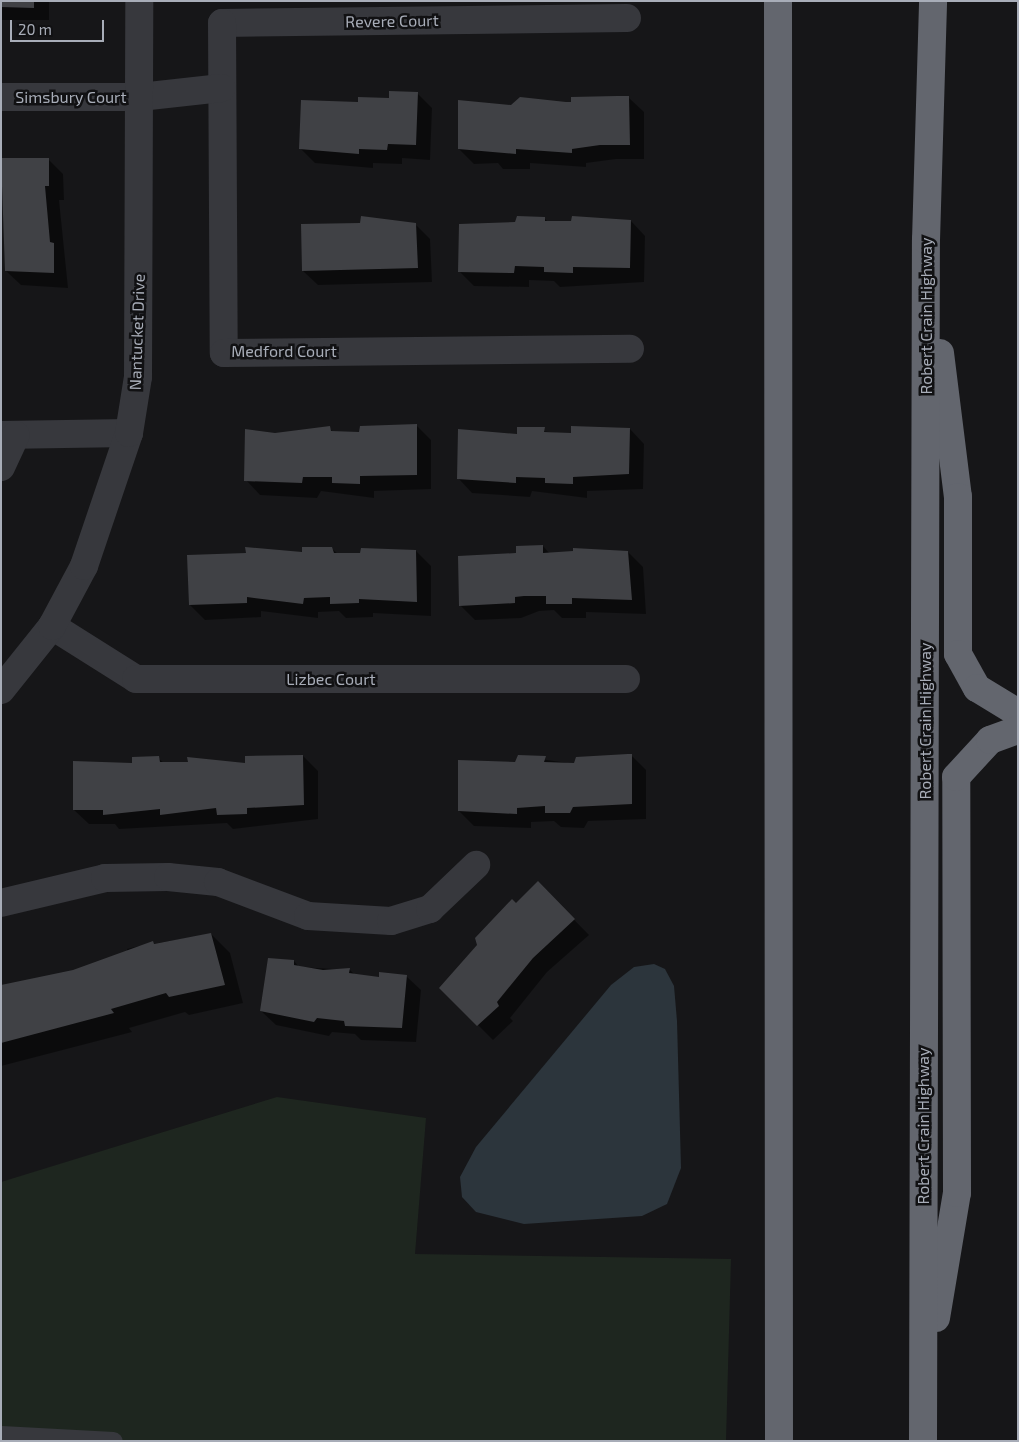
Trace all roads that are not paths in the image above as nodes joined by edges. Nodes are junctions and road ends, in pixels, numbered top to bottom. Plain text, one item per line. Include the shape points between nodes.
1 (139, 1) edge
2 (778, 1) edge
3 (933, 1) edge
4 (627, 18) dead end
5 (222, 88) junction
6 (1, 97) edge
7 (140, 97) junction
8 (926, 240) junction
9 (630, 349) dead end
10 (129, 433) junction
11 (9, 435) edge
12 (1, 467) edge
13 (52, 626) junction
14 (626, 679) dead end
15 (1, 690) edge
16 (1018, 713) edge
17 (1018, 730) edge
18 (476, 865) dead end
19 (1, 903) edge
20 (922, 1401) junction
21 (1, 1435) edge
22 (113, 1441) edge
23 (779, 1441) edge
24 (923, 1441) edge

1 - 7 street, Nantucket Drive
2 - 23 highway
3 - 8 highway, Robert Crain Highway
4 - 5 street, Revere Court via 222,23
5 - 7 street
5 - 9 street, Medford Court via 224,353
6 - 7 street, Simsbury Court
7 - 10 street, Nantucket Drive via 138,377
8 - 16 highway via 958,497 958,654 977,688
8 - 20 highway, Robert Crain Highway
10 - 11 street
10 - 13 street, Nantucket Drive via 94,541
11 - 12 street
13 - 14 street, Lizbec Court via 136,680
13 - 15 street, Nantucket Drive
17 - 20 highway via 990,740 956,777 957,1192
18 - 19 street via 430,909 391,921 308,916 218,882 168,877 105,878
20 - 24 highway, Robert Crain Highway
21 - 22 lane

